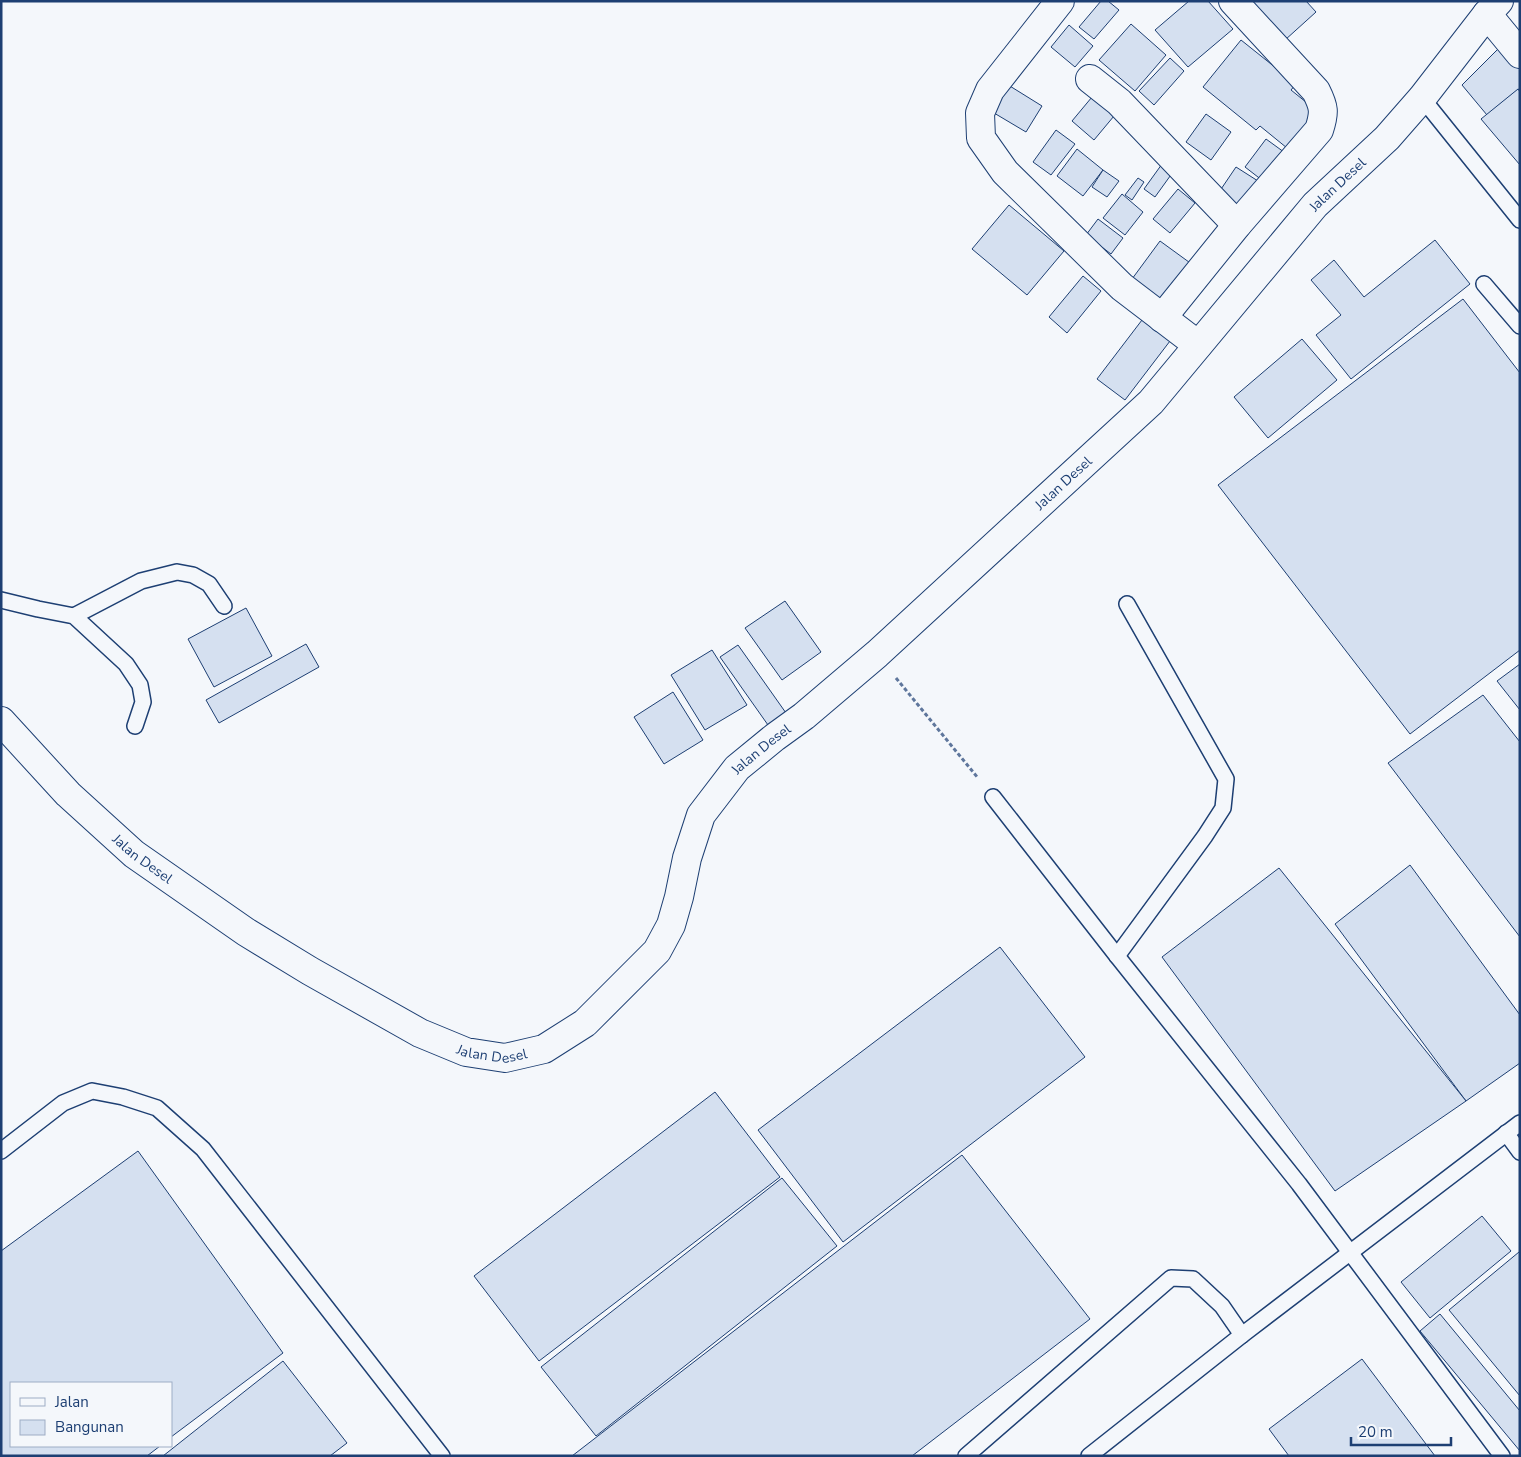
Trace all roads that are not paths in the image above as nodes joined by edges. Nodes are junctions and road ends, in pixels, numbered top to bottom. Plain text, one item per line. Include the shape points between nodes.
1 (1060, 1) edge
2 (1233, 1) edge
3 (1493, 8) edge
4 (1520, 54) edge
5 (1090, 79) dead end
6 (1422, 98) junction
7 (1520, 220) edge
8 (1237, 225) junction
9 (1484, 284) dead end
10 (1162, 318) junction
11 (1520, 326) edge
12 (1198, 345) junction
13 (1, 600) edge
14 (1127, 604) dead end
15 (224, 606) dead end
16 (74, 616) junction
17 (1, 721) edge
18 (135, 726) dead end
19 (993, 797) road end
20 (1117, 956) junction
21 (1520, 1123) edge
22 (1506, 1133) junction
23 (1, 1151) edge
24 (1520, 1152) edge
25 (1351, 1252) junction
26 (1242, 1335) junction
27 (442, 1456) edge
28 (966, 1456) edge
29 (1090, 1456) edge
30 (1502, 1456) edge

1 - 10 street via 990,90 980,113 981,138 1005,172 1122,287
2 - 8 street via 1316,91 1323,105 1319,130
3 - 4 street
3 - 6 street, Jalan Desel
5 - 8 street via 1119,102
6 - 7 lane
6 - 12 street, Jalan Desel via 1386,138 1315,205
8 - 10 street
9 - 11 lane
10 - 12 street
12 - 17 street, Jalan Desel via 1151,402 877,654 737,768 701,815 671,925 657,951 585,1023 544,1049 505,1058 466,1052 420,1034 310,971 246,932 134,854 68,794
13 - 16 lane
14 - 20 lane via 1226,779 1223,808
15 - 16 lane via 209,584 193,575 177,572 141,581
16 - 18 lane via 126,664 140,685 143,702
19 - 20 lane
20 - 25 lane
21 - 22 lane
22 - 24 lane
22 - 25 lane
23 - 27 lane via 63,1103 92,1091 158,1108 203,1150
25 - 26 lane
25 - 30 lane
26 - 28 lane via 1222,1306 1193,1279 1172,1278
26 - 29 lane

